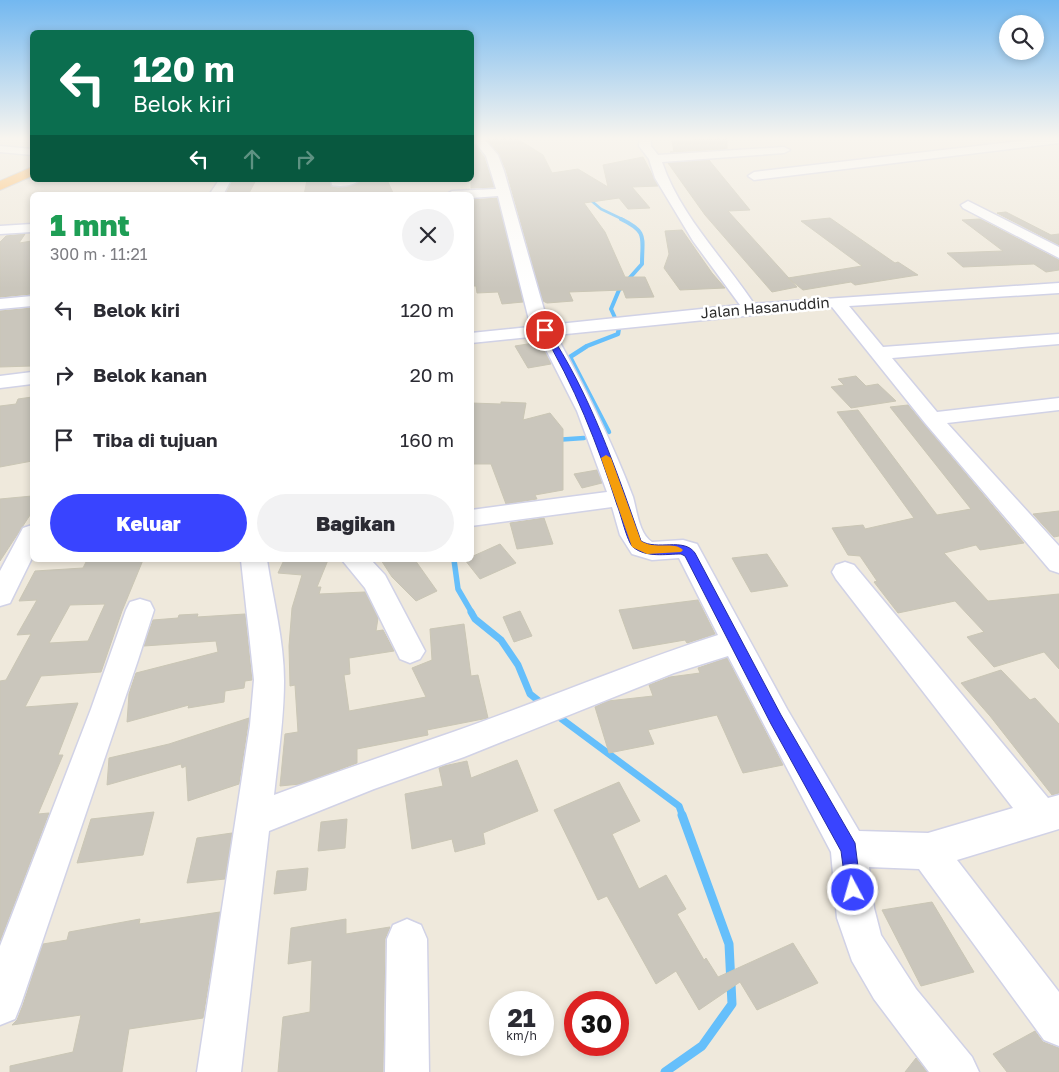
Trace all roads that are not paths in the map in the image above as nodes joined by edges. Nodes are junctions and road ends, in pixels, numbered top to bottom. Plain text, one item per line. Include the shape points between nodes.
1 (503, 188) edge
2 (666, 188) edge
3 (504, 192) junction
4 (474, 194) edge
5 (968, 205) dead end
6 (30, 228) edge
7 (0, 230) edge
8 (1059, 253) edge
9 (1059, 279) edge
10 (1059, 288) edge
11 (30, 301) edge
12 (744, 301) junction
13 (836, 302) junction
14 (0, 304) edge
15 (618, 317) junction
16 (541, 325) junction
17 (474, 327) edge
18 (474, 337) edge
19 (1059, 339) edge
20 (879, 353) junction
21 (30, 378) edge
22 (0, 382) edge
23 (30, 387) edge
24 (0, 392) edge
25 (1059, 404) edge
26 (932, 419) junction
27 (621, 498) junction
28 (474, 518) edge
29 (30, 537) edge
30 (254, 562) edge
31 (357, 562) edge
32 (1059, 563) edge
33 (845, 572) dead end
34 (2, 585) edge
35 (140, 610) dead end
36 (734, 642) junction
37 (410, 651) dead end
38 (1050, 815) edge
39 (253, 820) junction
40 (849, 849) junction
41 (928, 851) junction
42 (407, 939) dead end
43 (0, 1004) edge
44 (1059, 1025) edge
45 (219, 1072) edge
46 (408, 1072) edge
47 (958, 1072) edge

1 - 3 street
2 - 12 street
3 - 4 street
3 - 16 street
5 - 8 street
6 - 7 street
9 - 12 street, Jalan Hasanuddin
10 - 13 street, Jalan Hasanuddin
11 - 14 street
12 - 15 street, Jalan Hasanuddin
13 - 15 street, Jalan Hasanuddin
13 - 20 street
15 - 16 street, Jalan Hasanuddin
16 - 17 street, Jalan Hasanuddin
16 - 18 street, Jalan Hasanuddin
16 - 27 street via 586,411
19 - 20 street
20 - 26 street
21 - 22 street
23 - 24 street
25 - 26 street
26 - 32 street
27 - 28 street
27 - 36 street via 632,535 641,548 688,551
29 - 34 street
30 - 39 street via 268,680 266,725
31 - 37 street via 376,582
33 - 38 street
35 - 43 street via 114,694 60,832
36 - 39 street via 666,664
36 - 40 street
38 - 41 street
39 - 45 street
40 - 41 street
40 - 47 street via 854,907 869,950 882,974
41 - 44 street
42 - 46 street

